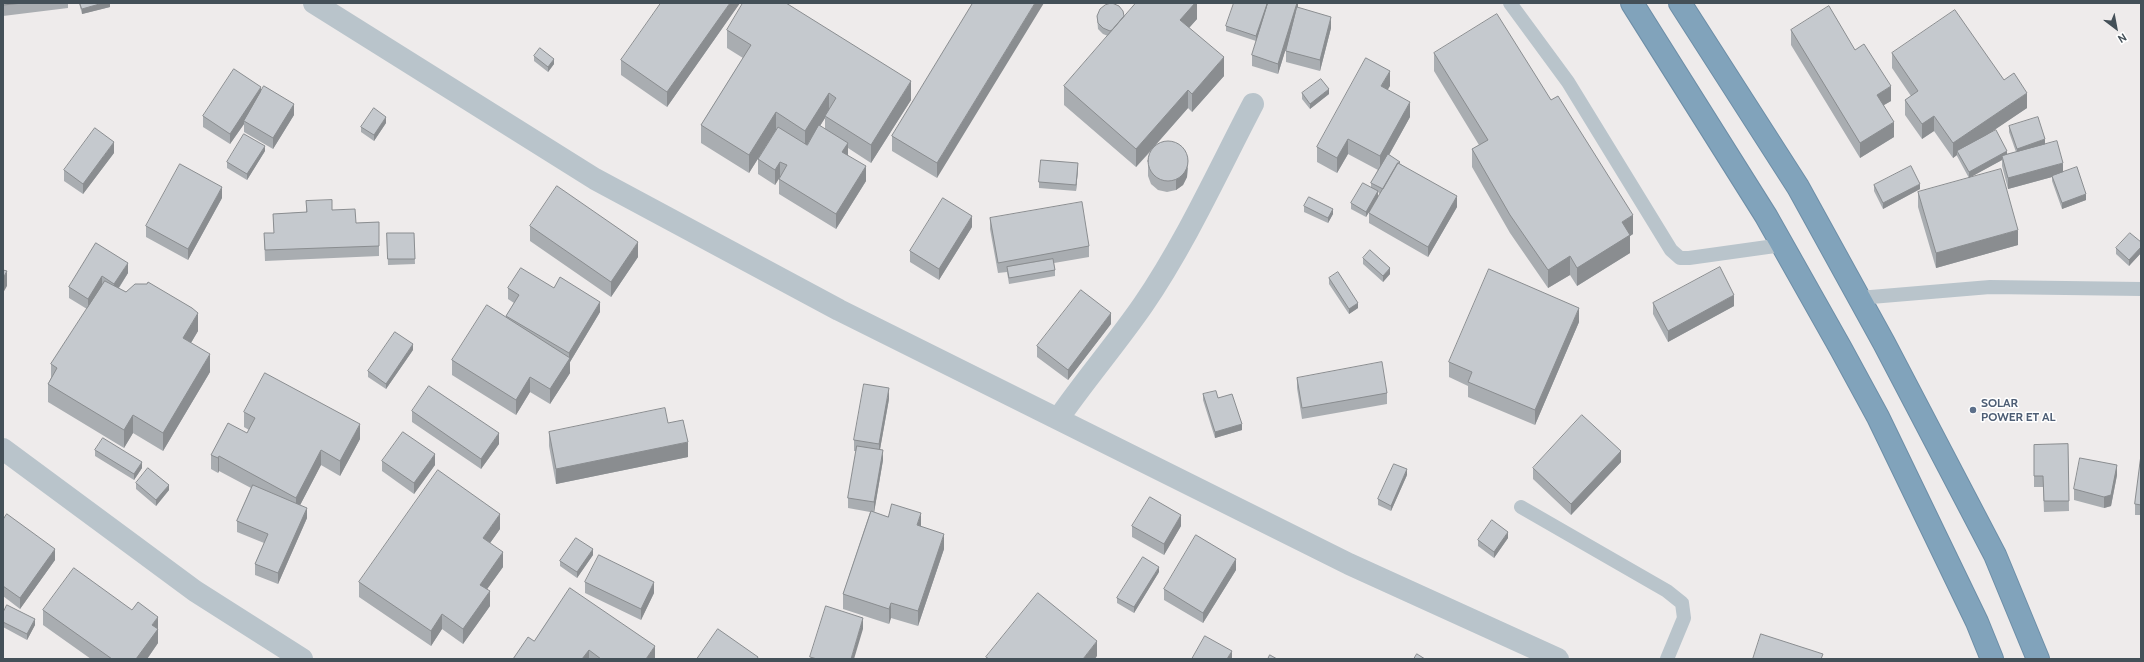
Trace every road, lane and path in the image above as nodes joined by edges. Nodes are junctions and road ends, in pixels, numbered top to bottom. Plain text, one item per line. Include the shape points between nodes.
1 (314, 3) edge
2 (1510, 3) edge
3 (1632, 3) edge
4 (1680, 3) edge
5 (1253, 104) dead end
6 (1782, 245) junction
7 (2141, 289) edge
8 (1859, 298) junction
9 (1058, 419) junction
10 (3, 449) edge
11 (1521, 507) dead end
12 (302, 659) edge
13 (1558, 659) edge
14 (1667, 659) edge
15 (1992, 659) edge
16 (2038, 659) edge

1 - 9 street via 595,179 839,310
2 - 6 lane via 1568,82 1671,250 1680,258 1689,258
3 - 6 highway via 1670,60
4 - 8 highway via 1798,187
5 - 9 street via 1170,263 1143,305
6 - 15 highway via 1878,417 1977,622
7 - 8 lane via 1990,286
8 - 16 highway via 1962,489 1994,555
9 - 13 street via 1349,564
10 - 12 street via 195,591
11 - 14 lane via 1667,591 1682,603 1684,618

